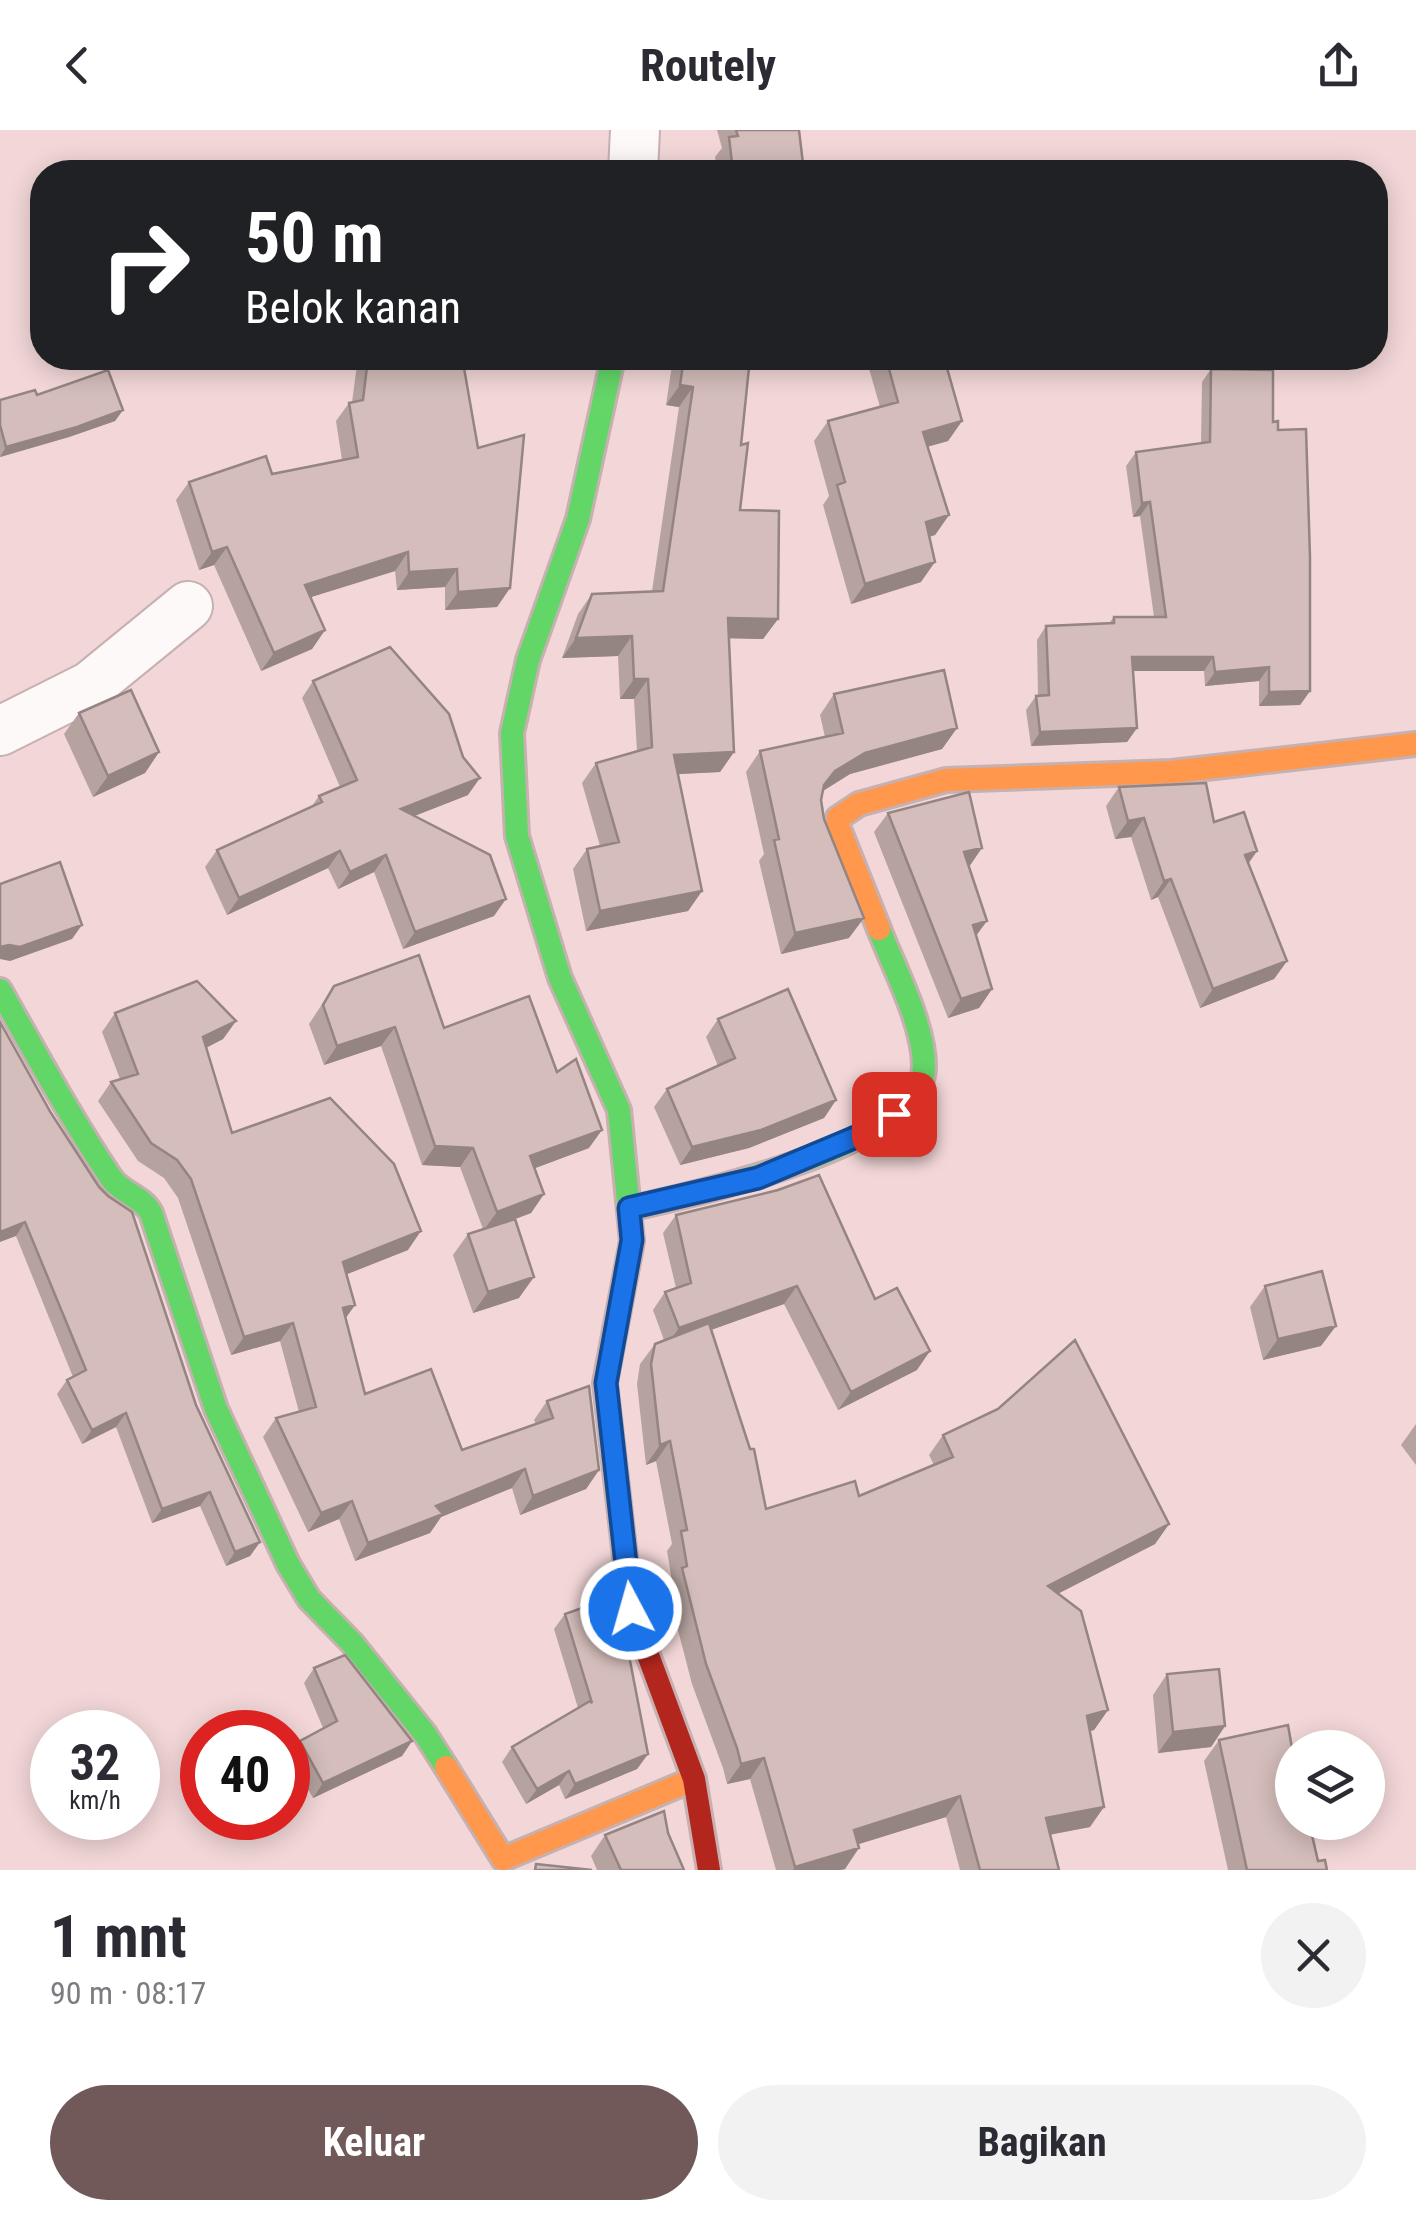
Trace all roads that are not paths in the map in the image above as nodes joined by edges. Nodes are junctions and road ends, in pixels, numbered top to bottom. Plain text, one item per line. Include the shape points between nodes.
1 (634, 130) edge
2 (634, 160) edge
3 (609, 370) edge
4 (188, 606) dead end
5 (0, 732) edge
6 (1416, 744) edge
7 (0, 990) edge
8 (629, 1208) junction
9 (694, 1779) junction
10 (499, 1864) edge
11 (709, 1870) edge

1 - 2 street
3 - 8 street via 578,519 528,660 512,733 517,836 560,978 620,1110
4 - 5 street via 90,686
6 - 8 street via 1172,772 946,780 858,804 838,818 838,829 919,1030 925,1069 914,1098 875,1129 790,1166
7 - 10 street via 115,1184 151,1213 216,1410 288,1564 309,1598 426,1734
8 - 9 street via 632,1240 606,1383 631,1609
9 - 10 street
9 - 11 street

